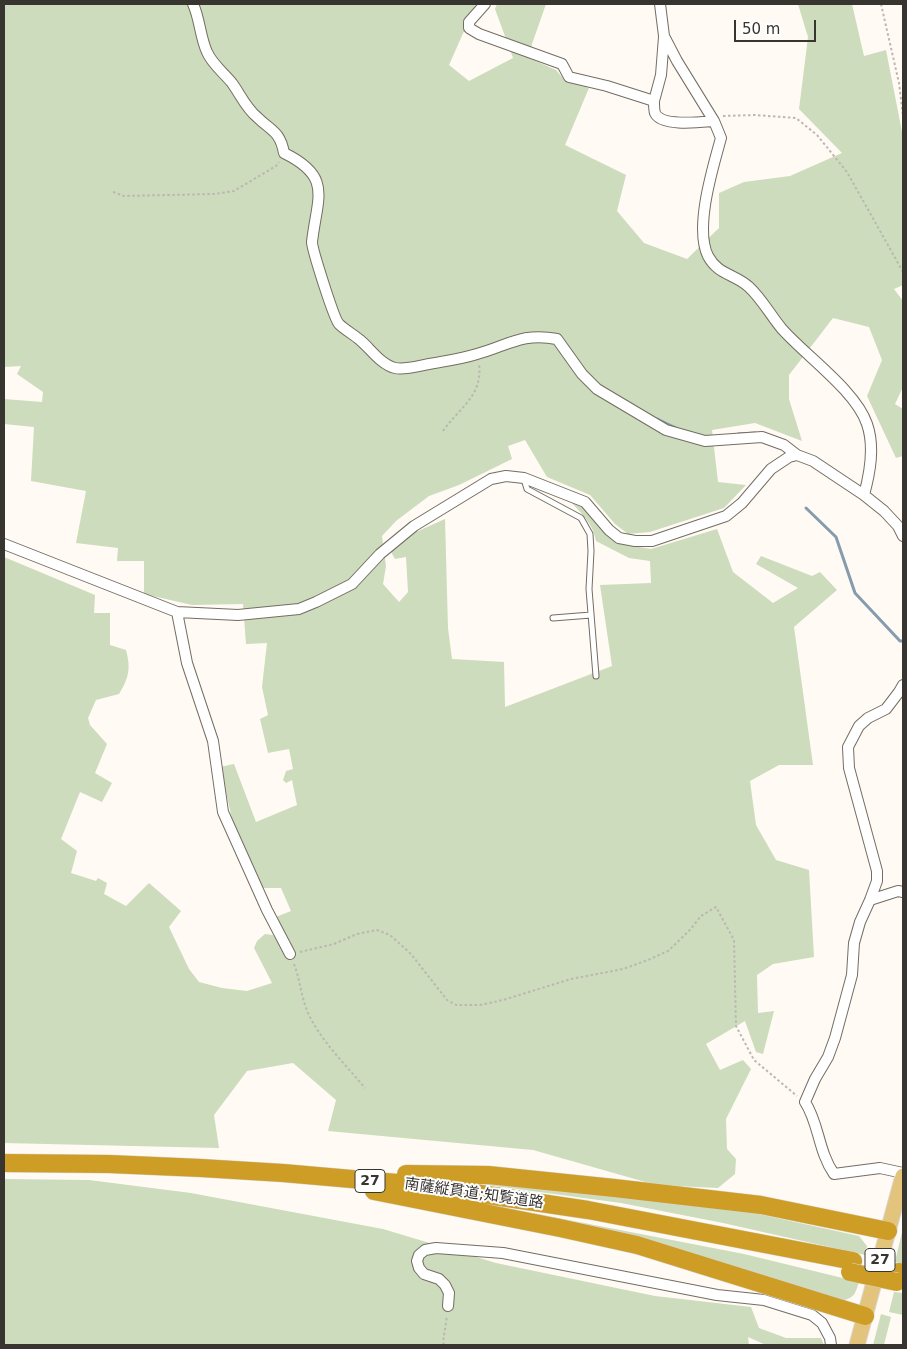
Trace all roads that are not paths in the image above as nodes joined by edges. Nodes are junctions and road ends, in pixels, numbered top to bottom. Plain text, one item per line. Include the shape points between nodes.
1 (194, 4) edge
2 (485, 4) edge
3 (660, 4) edge
4 (664, 36) junction
5 (654, 101) junction
6 (714, 121) junction
7 (798, 455) junction
8 (524, 478) junction
9 (864, 495) junction
10 (903, 536) edge
11 (4, 544) edge
12 (177, 612) junction
13 (591, 615) junction
14 (552, 618) dead end
15 (596, 676) dead end
16 (903, 685) edge
17 (903, 892) edge
18 (870, 900) junction
19 (290, 954) road end
20 (4, 1163) edge
21 (283, 1173) junction
22 (903, 1174) edge
23 (888, 1231) junction
24 (901, 1277) edge
25 (448, 1306) road end
26 (865, 1316) junction
27 (831, 1345) edge
28 (857, 1345) edge

1 - 7 street via 208,54 246,106 282,141 284,153 312,171 319,186 312,244 329,303 338,323 382,361 394,368 409,368 478,354 513,340 531,337 557,339 596,389 666,430 705,441 762,438 784,445
2 - 5 street via 469,22 469,28 479,34 562,64 569,76
3 - 4 street
4 - 5 street via 661,75
4 - 6 street
5 - 6 street via 655,113 660,118 676,123
6 - 9 street via 721,138 710,176 704,215 704,243 708,256 719,270 748,286 782,329 855,402 867,424 871,448
7 - 8 street via 771,469 742,504 726,516 652,541 619,538 585,502
7 - 9 street via 813,461
8 - 12 street via 506,476 491,479 414,526 380,554 352,584 299,609 238,615
8 - 13 lane via 527,489 581,518 590,534
9 - 10 street via 884,511
11 - 12 street
12 - 19 street via 187,663 213,741 223,812
13 - 14 lane
13 - 15 lane
16 - 18 street via 886,709 859,726 848,748 849,768 877,870
17 - 18 street
18 - 22 street via 854,943 852,975 835,1038 805,1102 827,1164 834,1174 880,1168
20 - 21 highway, 南薩縦貫道;知覧道路 / 27 via 109,1164
21 - 23 highway via 488,1175 761,1205
21 - 24 highway, 南薩縦貫道;知覧道路 / 27, bridge via 420,1185 588,1210
21 - 26 highway via 637,1245
22 - 23 main road, 27
23 - 26 main road, 27
25 - 27 street via 449,1293 445,1285 419,1268 419,1255 425,1250 436,1248 502,1254 717,1296 764,1300 812,1315 822,1323
26 - 28 main road, 27

